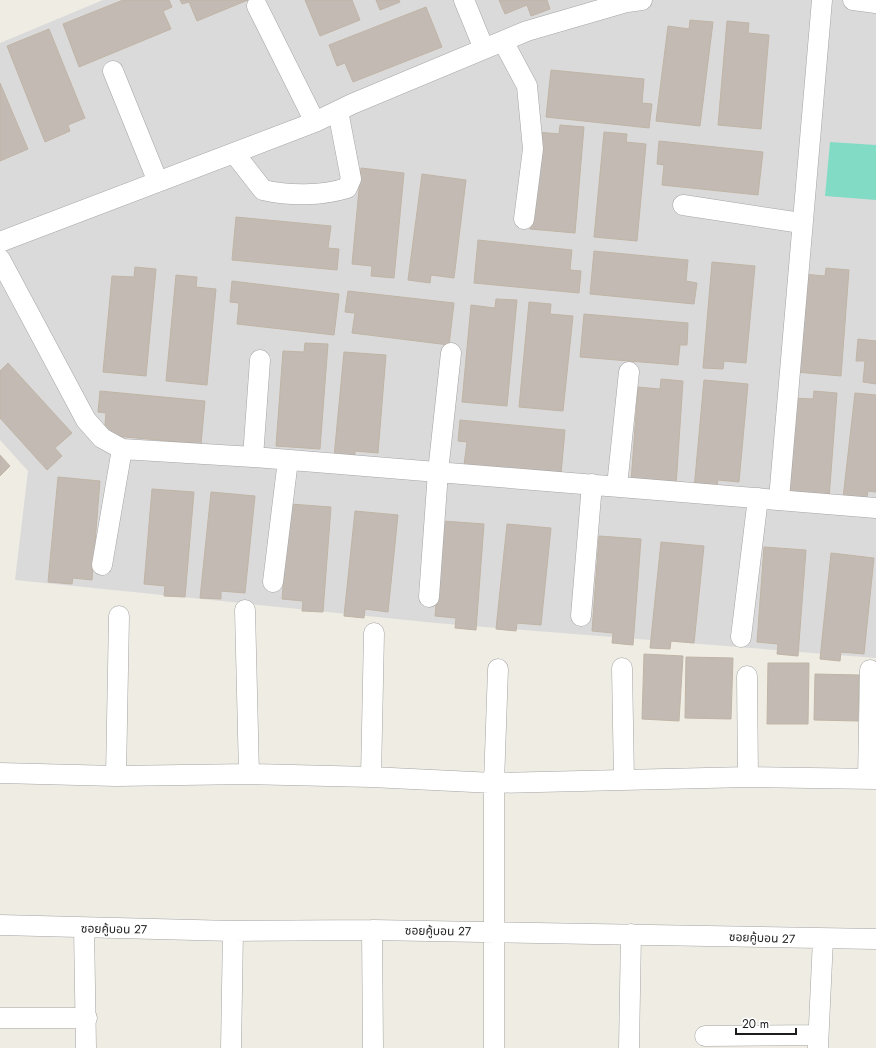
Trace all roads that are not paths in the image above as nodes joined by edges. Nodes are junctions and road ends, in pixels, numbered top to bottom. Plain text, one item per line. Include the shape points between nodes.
1 (464, 0) edge
2 (642, 0) edge
3 (822, 0) edge
4 (853, 0) edge
5 (876, 3) edge
6 (257, 6) dead end
7 (503, 41) junction
8 (484, 49) junction
9 (113, 71) dead end
10 (338, 111) junction
11 (315, 122) junction
12 (234, 154) junction
13 (158, 182) junction
14 (683, 205) dead end
15 (524, 219) dead end
16 (801, 224) junction
17 (0, 242) edge
18 (0, 259) edge
19 (451, 353) dead end
20 (260, 360) dead end
21 (629, 372) dead end
22 (122, 449) junction
23 (253, 457) junction
24 (288, 460) junction
25 (438, 472) junction
26 (592, 484) junction
27 (617, 486) junction
28 (758, 498) junction
29 (779, 499) junction
30 (876, 508) edge
31 (102, 565) dead end
32 (274, 582) dead end
33 (428, 597) dead end
34 (245, 610) dead end
35 (118, 616) dead end
36 (581, 616) dead end
37 (374, 633) dead end
38 (741, 637) dead end
39 (622, 668) dead end
40 (498, 669) dead end
41 (870, 670) dead end
42 (747, 676) dead end
43 (0, 773) edge
44 (249, 774) junction
45 (116, 776) junction
46 (371, 777) junction
47 (748, 777) junction
48 (872, 779) edge
49 (624, 780) junction
50 (494, 783) junction
51 (0, 925) edge
52 (84, 928) junction
53 (372, 930) junction
54 (233, 931) junction
55 (493, 932) junction
56 (631, 934) junction
57 (876, 939) edge
58 (822, 940) junction
59 (0, 1018) edge
60 (87, 1018) junction
61 (705, 1036) dead end
62 (818, 1041) edge
63 (86, 1048) edge
64 (231, 1048) edge
65 (373, 1048) edge
66 (494, 1048) edge
67 (629, 1048) edge

1 - 8 street
2 - 7 street via 527,31
3 - 16 street
4 - 5 street
6 - 11 street
7 - 8 street
7 - 15 street via 527,86 533,149
8 - 10 street
9 - 13 street
10 - 11 street
10 - 12 street via 351,179 347,188 300,194 263,190
11 - 12 street
12 - 13 street
13 - 17 street
14 - 16 street
16 - 29 street
18 - 22 street via 86,420 102,438
19 - 25 street
20 - 23 street
21 - 27 street
22 - 23 street
22 - 31 street
23 - 24 street
24 - 25 street
24 - 32 street
25 - 26 street
25 - 33 street
26 - 27 street
26 - 36 street
27 - 28 street
28 - 29 street
28 - 38 street
29 - 30 street
34 - 44 street
35 - 45 street
37 - 46 street
39 - 49 street
40 - 50 street
41 - 48 street
42 - 47 street
43 - 45 street
44 - 45 street
44 - 46 street
46 - 50 street
47 - 48 street
47 - 49 street
49 - 50 street
50 - 55 street
51 - 52 street, ซอยคู้บอน 27
52 - 54 street, ซอยคู้บอน 27
52 - 60 street
53 - 54 street, ซอยคู้บอน 27
53 - 55 street, ซอยคู้บอน 27
53 - 65 street
54 - 64 street
55 - 56 street, ซอยคู้บอน 27
55 - 66 street
56 - 58 street, ซอยคู้บอน 27
56 - 67 street
57 - 58 street, ซอยคู้บอน 27
58 - 62 street
59 - 60 street
60 - 63 street
61 - 62 street

